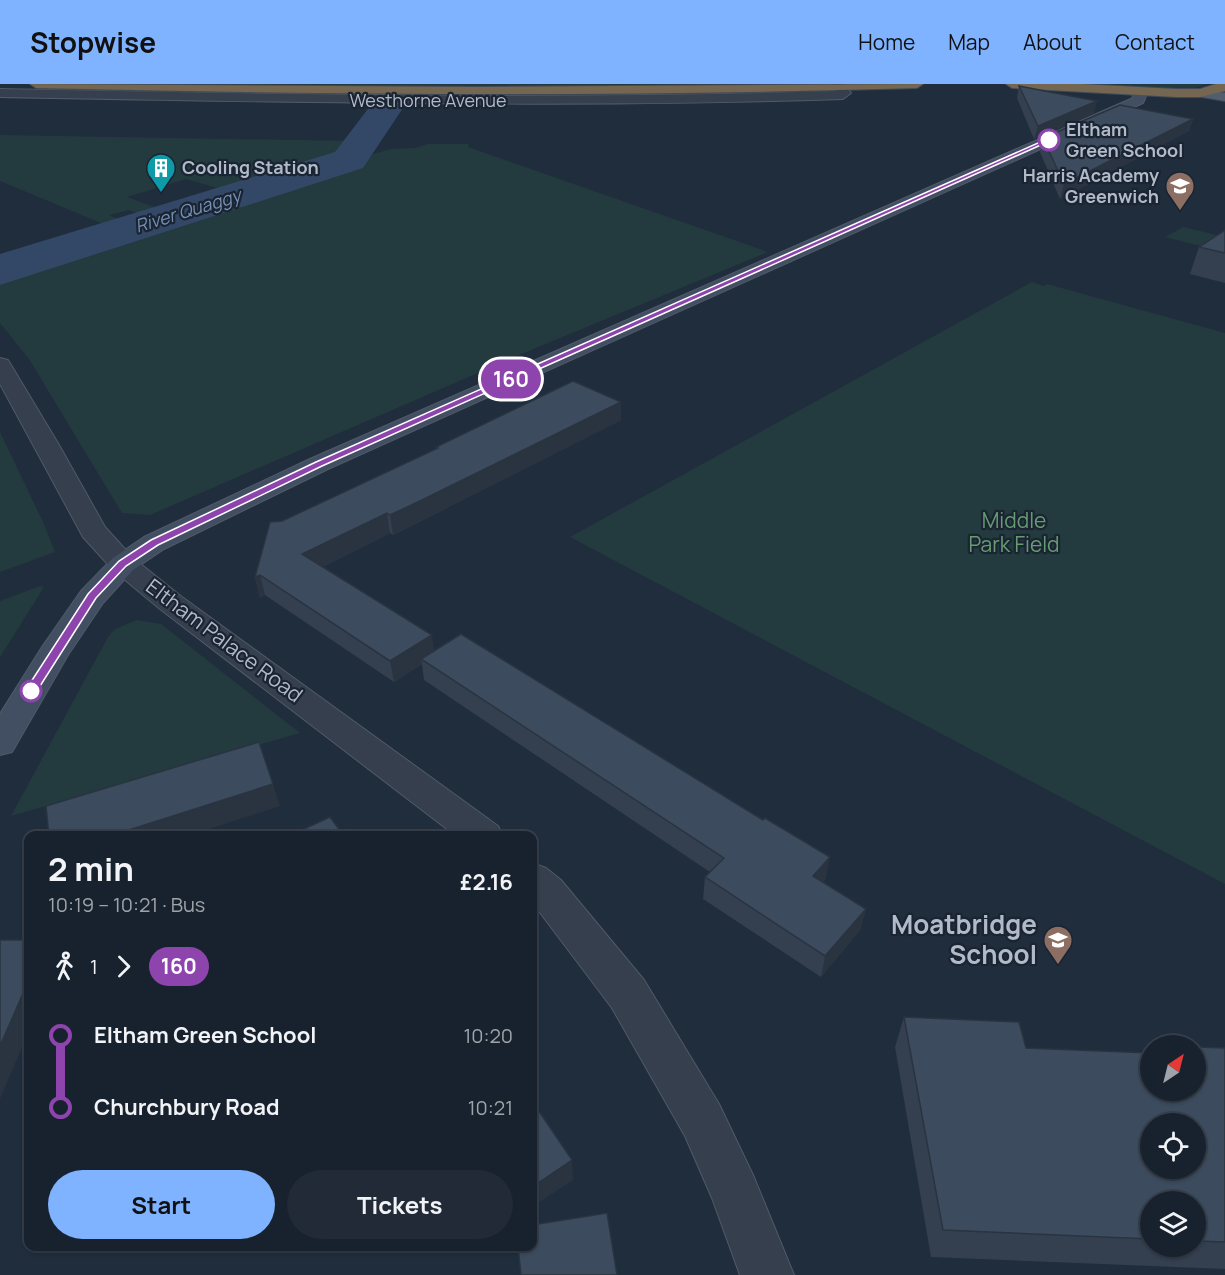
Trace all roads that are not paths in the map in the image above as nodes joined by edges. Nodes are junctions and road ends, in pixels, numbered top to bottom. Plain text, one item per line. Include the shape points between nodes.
1 (36, 84) edge
2 (917, 84) edge
3 (1012, 84) edge
4 (840, 88) junction
5 (1223, 89) edge
6 (1138, 92) junction
7 (0, 93) edge
8 (1200, 93) joint
9 (0, 365) edge
10 (123, 564) junction
11 (0, 743) edge
12 (477, 831) edge
13 (537, 883) edge
14 (767, 1275) edge

1 - 4 highway, Westhorne Avenue via 408,91
2 - 4 highway, Westhorne Avenue
3 - 6 highway
4 - 7 street, Westhorne Avenue via 845,93 835,97 519,101
5 - 8 main road
6 - 8 highway
6 - 10 street via 1138,100 195,521
9 - 10 street, Eltham Palace Road via 93,531
10 - 11 street via 85,606
10 - 12 street, Eltham Palace Road
13 - 14 street via 628,994 702,1120

